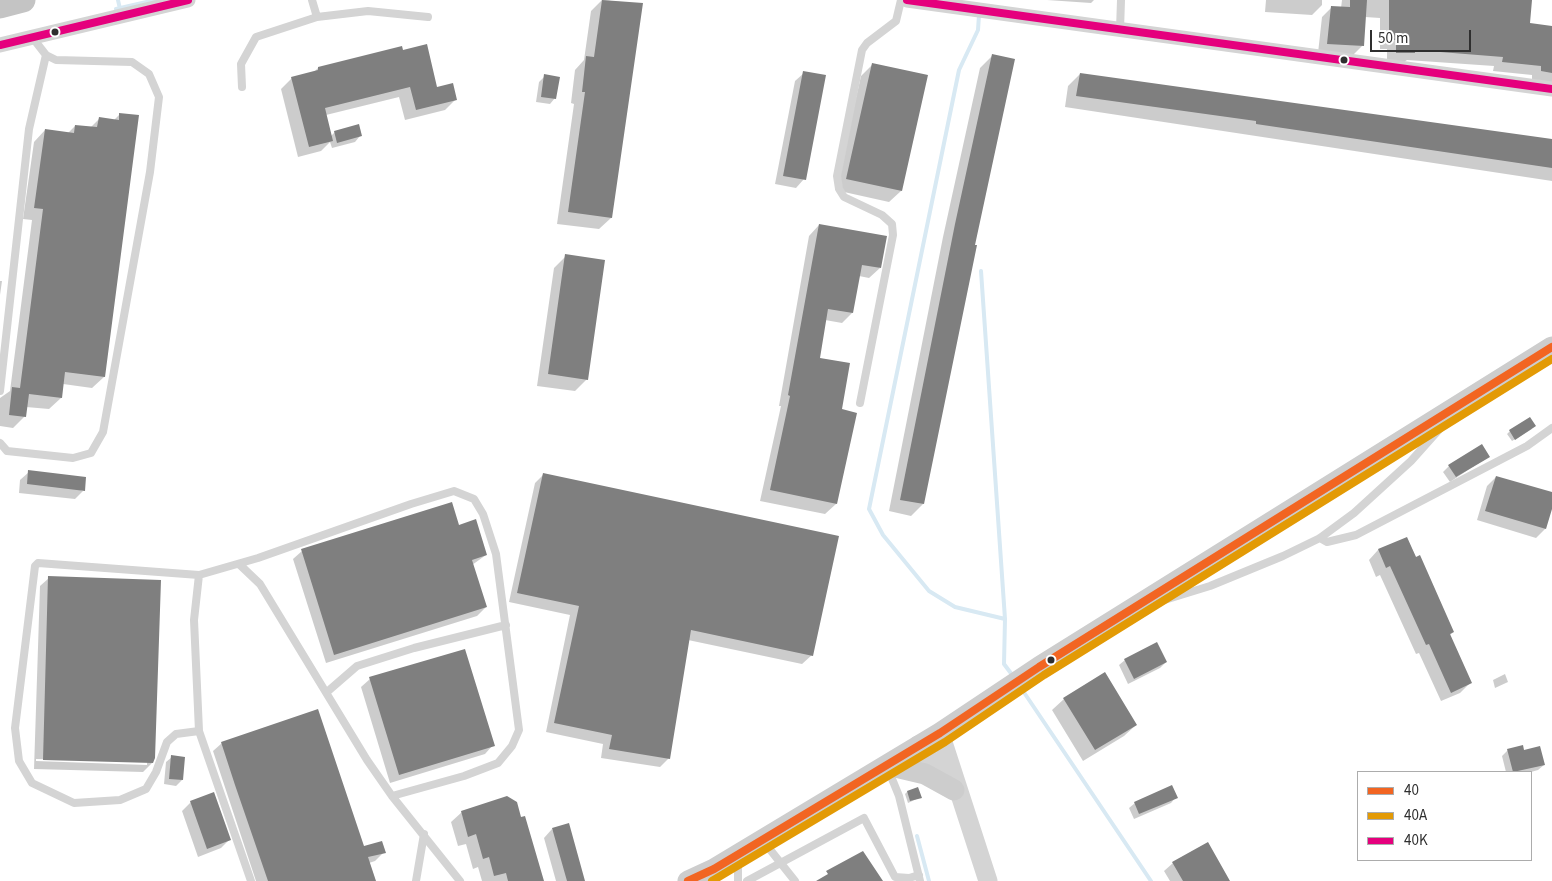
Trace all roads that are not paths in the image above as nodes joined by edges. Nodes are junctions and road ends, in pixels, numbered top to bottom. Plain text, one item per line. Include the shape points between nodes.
1 (23, 0) edge
2 (188, 0) edge
3 (312, 0) edge
4 (902, 0) edge
5 (907, 0) edge
6 (1121, 0) edge
7 (0, 6) edge
8 (316, 16) junction
9 (428, 17) dead end
10 (1120, 30) junction
11 (31, 37) junction
12 (0, 45) edge
13 (46, 55) junction
14 (242, 86) dead end
15 (1552, 89) edge
16 (1552, 347) edge
17 (0, 391) edge
18 (860, 402) dead end
19 (1462, 403) junction
20 (1552, 428) edge
21 (0, 442) edge
22 (1320, 538) junction
23 (239, 564) junction
24 (199, 575) junction
25 (1126, 613) junction
26 (506, 625) junction
27 (327, 692) junction
28 (199, 731) junction
29 (940, 733) junction
30 (918, 745) junction
31 (887, 765) junction
32 (392, 796) junction
33 (958, 796) junction
34 (424, 834) junction
35 (762, 840) junction
36 (738, 854) junction
37 (782, 863) junction
38 (919, 878) edge
39 (251, 881) edge
40 (416, 881) edge
41 (460, 881) edge
42 (688, 881) edge
43 (738, 881) edge
44 (747, 881) edge
45 (795, 881) edge
46 (988, 881) edge

1 - 7 highway
2 - 11 street
3 - 8 lane
4 - 18 lane via 896,21 862,50 837,176 844,197 882,215 892,224 894,235
5 - 10 street
6 - 10 lane
8 - 9 lane via 368,11
8 - 14 lane via 256,38 241,64
10 - 15 street
11 - 12 street
11 - 13 lane
13 - 17 lane via 29,129
13 - 21 lane via 56,60 132,62 149,74 159,97 150,172 103,432 91,453 73,458 6,451
16 - 19 main road
19 - 22 lane via 1411,461 1354,513
19 - 25 main road
20 - 22 lane via 1527,446 1356,535 1327,542
22 - 25 lane via 1210,586
23 - 24 lane
23 - 26 lane via 454,491 474,499 483,514 496,554
23 - 27 lane via 260,584
24 - 28 lane via 194,620
24 - 28 lane via 38,563 35,566 15,728 19,761 32,783 74,803 120,800 146,788 167,742 176,734
25 - 29 main road via 1002,690
26 - 27 lane via 357,666
26 - 32 lane via 518,730 512,746 498,763
27 - 32 lane via 366,760
28 - 39 lane
29 - 30 main road
29 - 33 street
30 - 31 main road
30 - 33 street
31 - 33 main road via 925,774
31 - 35 main road
31 - 38 lane via 899,796
32 - 34 lane
33 - 46 street
34 - 40 lane
34 - 41 lane
35 - 36 main road
35 - 37 lane
36 - 42 main road
36 - 43 lane
37 - 38 lane via 864,818 895,877
37 - 44 lane
37 - 45 lane

